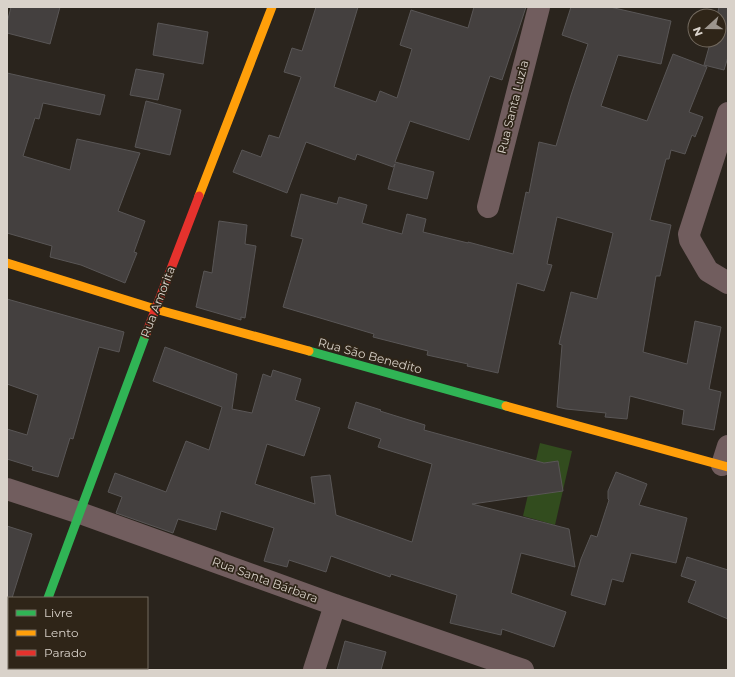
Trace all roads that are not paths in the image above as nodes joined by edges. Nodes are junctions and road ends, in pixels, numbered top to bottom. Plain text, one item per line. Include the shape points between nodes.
1 (272, 7) edge
2 (539, 7) edge
3 (728, 113) edge
4 (488, 207) dead end
5 (7, 263) edge
6 (728, 283) edge
7 (155, 309) junction
8 (726, 459) edge
9 (7, 489) edge
10 (80, 513) junction
11 (48, 597) edge
12 (335, 605) junction
13 (314, 670) edge
14 (523, 670) edge

1 - 7 street, Rua Amorita
2 - 4 street, Rua Santa Luzia
3 - 6 street via 689,234 708,271
5 - 7 street, Rua São Benedito
7 - 8 street, Rua São Benedito
7 - 10 street, Rua Amorita
9 - 10 street, Rua Santa Bárbara
10 - 11 street, Rua Amorita
10 - 12 street, Rua Santa Bárbara
12 - 13 street
12 - 14 street, Rua Santa Bárbara

